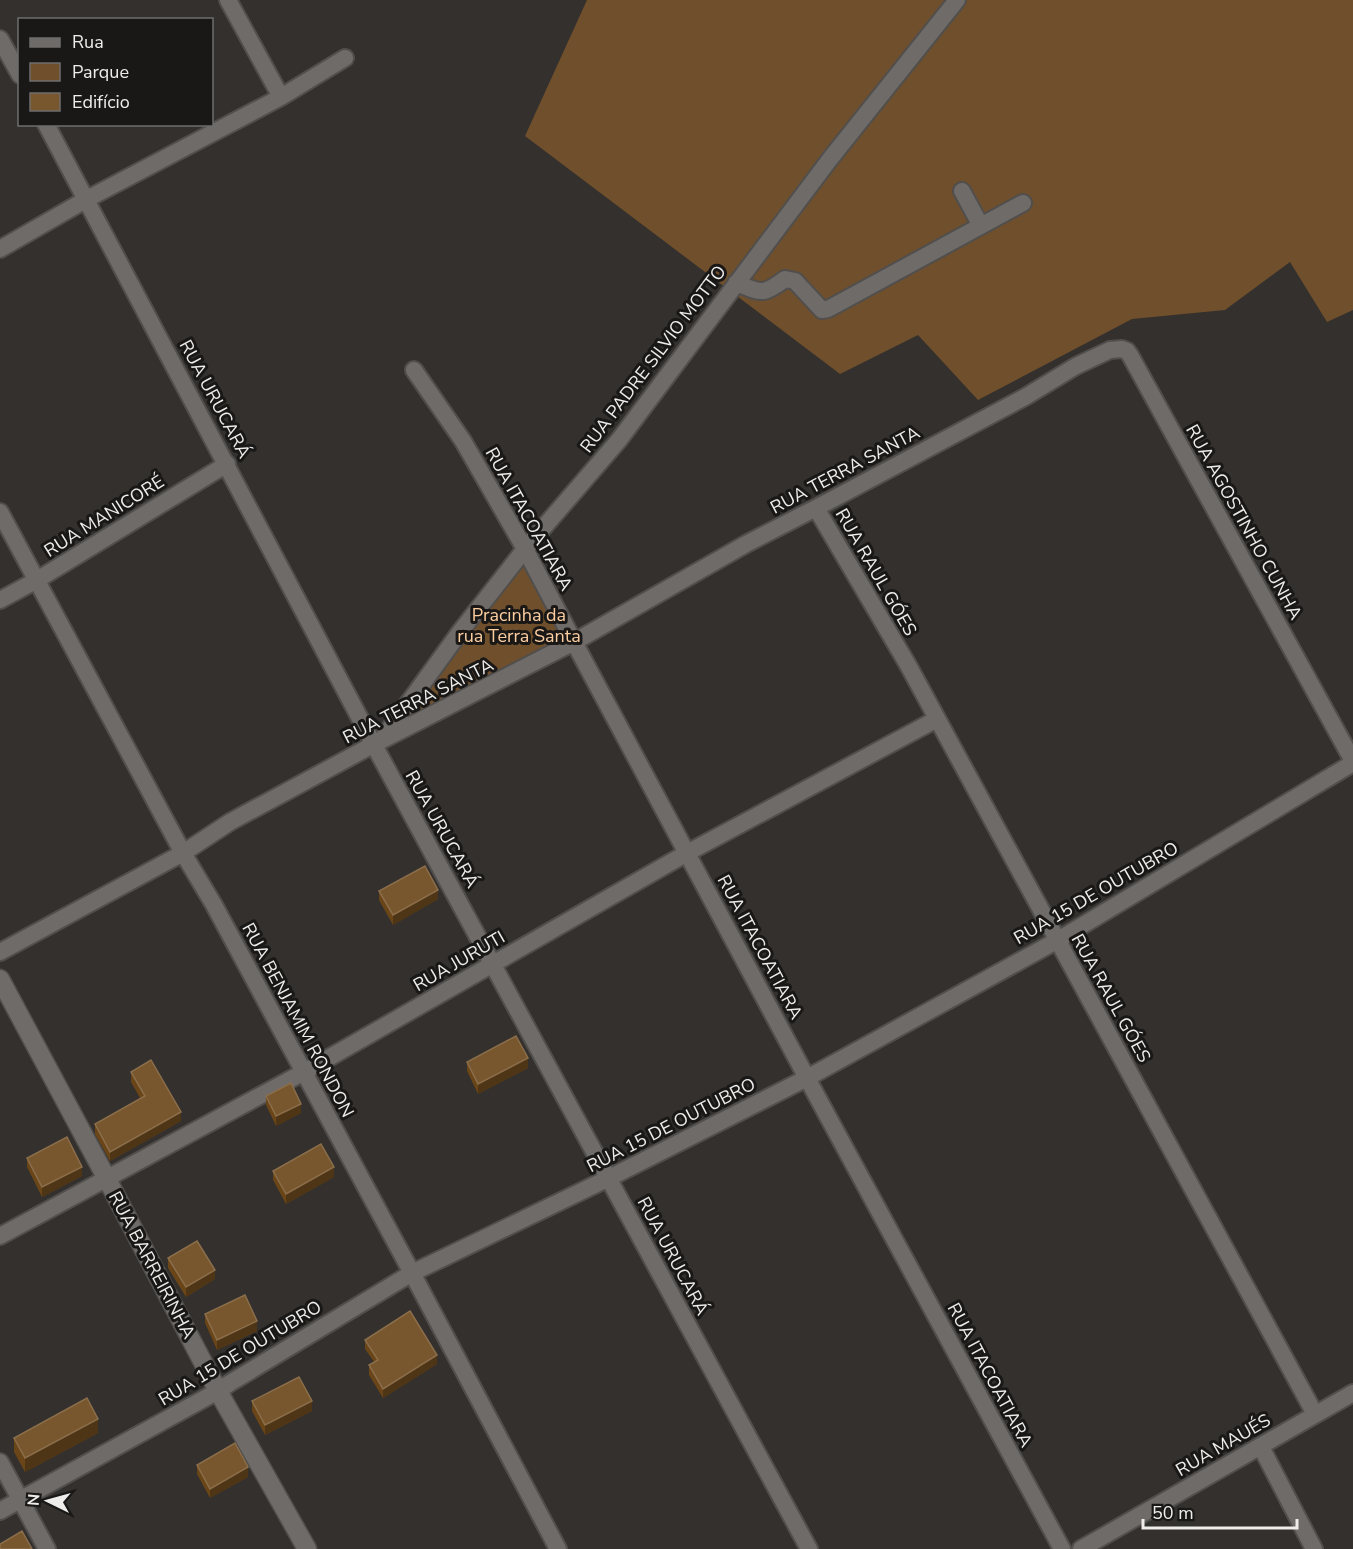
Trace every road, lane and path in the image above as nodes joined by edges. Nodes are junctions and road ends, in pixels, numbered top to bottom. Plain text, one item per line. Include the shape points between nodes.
1 (228, 0) edge
2 (957, 0) edge
3 (0, 39) edge
4 (345, 58) dead end
5 (18, 71) edge
6 (281, 97) junction
7 (47, 126) edge
8 (962, 191) dead end
9 (87, 199) junction
10 (1023, 203) dead end
11 (981, 226) junction
12 (0, 249) edge
13 (736, 283) junction
14 (1076, 366) joint
15 (414, 370) dead end
16 (227, 464) junction
17 (816, 508) junction
18 (0, 512) edge
19 (525, 549) junction
20 (37, 580) junction
21 (0, 600) edge
22 (573, 642) junction
23 (937, 719) junction
24 (377, 743) junction
25 (1353, 762) edge
26 (183, 853) junction
27 (687, 853) junction
28 (1058, 939) junction
29 (0, 952) edge
30 (494, 964) junction
31 (0, 979) edge
32 (304, 1072) junction
33 (807, 1078) junction
34 (107, 1179) junction
35 (609, 1179) junction
36 (0, 1236) edge
37 (412, 1273) junction
38 (218, 1391) junction
39 (1353, 1393) edge
40 (1315, 1414) junction
41 (1261, 1447) junction
42 (0, 1462) edge
43 (20, 1499) junction
44 (0, 1511) edge
45 (47, 1549) edge
46 (307, 1549) edge
47 (558, 1549) edge
48 (809, 1549) edge
49 (1062, 1549) edge
50 (1081, 1549) edge
51 (1314, 1549) edge

1 - 6 street
2 - 13 street, RUA PADRE SILVIO MOTTO
3 - 5 street
4 - 6 street
6 - 9 street
7 - 9 street, RUA URUCARÁ
8 - 11 street
9 - 12 street
9 - 16 street, RUA URUCARÁ
10 - 11 street
11 - 13 street via 828,309 822,310 795,281 785,279 768,291
13 - 19 street, RUA PADRE SILVIO MOTTO via 618,440
14 - 17 street, RUA TERRA SANTA
14 - 25 street, RUA AGOSTINHO CUNHA via 1110,350 1122,349 1130,355
15 - 19 street, RUA ITACOATIARA via 463,441
16 - 20 street, RUA MANICORÉ
16 - 24 street, RUA URUCARÁ
17 - 22 street, RUA TERRA SANTA
17 - 23 street, RUA RAUL GÓES
18 - 20 street, RUA BENJAMIM RONDON
19 - 22 street, RUA ITACOATIARA
19 - 24 street, RUA PADRE SILVIO MOTTO
20 - 21 street, RUA MANICORÉ
20 - 26 street, RUA BENJAMIM RONDON
22 - 24 street, RUA TERRA SANTA
22 - 27 street, RUA ITACOATIARA
23 - 27 street, RUA JURUTI
23 - 28 street, RUA RAUL GÓES
24 - 26 street, RUA TERRA SANTA via 230,822
24 - 30 street, RUA URUCARÁ
25 - 28 street, RUA 15 DE OUTUBRO
26 - 29 street, RUA TERRA SANTA
26 - 32 street, RUA BENJAMIM RONDON
27 - 30 street, RUA JURUTI
27 - 33 street, RUA ITACOATIARA
28 - 33 street, RUA 15 DE OUTUBRO
28 - 40 street, RUA RAUL GÓES
30 - 32 street, RUA JURUTI
30 - 35 street, RUA URUCARÁ
31 - 34 street, RUA BARREIRINHA
32 - 34 street, RUA JURUTI
32 - 37 street, RUA BENJAMIM RONDON
33 - 35 street, RUA 15 DE OUTUBRO
33 - 49 street, RUA ITACOATIARA
34 - 36 street, RUA JURUTI
34 - 38 street, RUA BARREIRINHA
35 - 37 street, RUA 15 DE OUTUBRO
35 - 48 street, RUA URUCARÁ
37 - 38 street, RUA 15 DE OUTUBRO
37 - 47 street, RUA BENJAMIM RONDON
38 - 43 street, RUA 15 DE OUTUBRO
38 - 46 street, RUA BARREIRINHA
39 - 40 street, RUA MAUÉS
40 - 41 street, RUA MAUÉS
41 - 50 street, RUA MAUÉS
41 - 51 street
42 - 43 street
43 - 44 street, RUA 15 DE OUTUBRO
43 - 45 street

